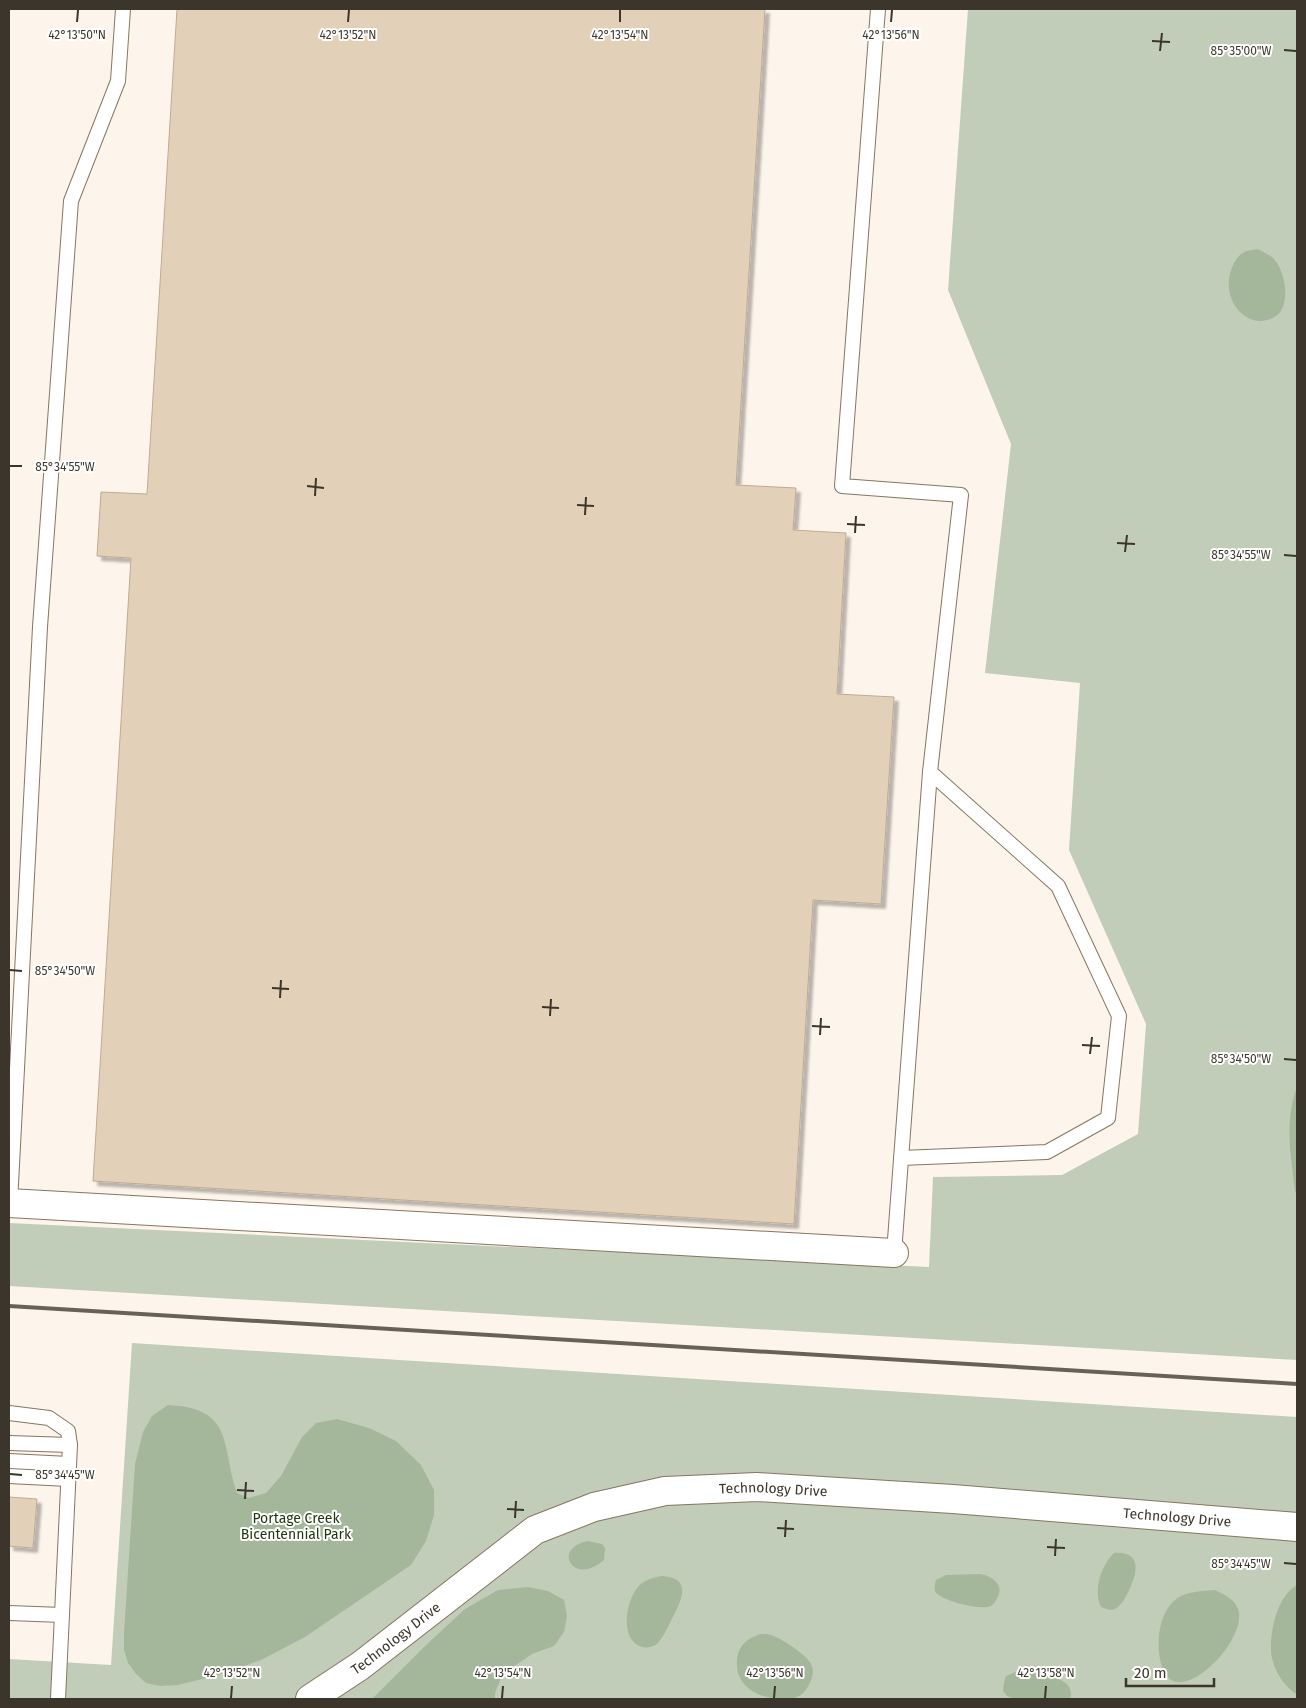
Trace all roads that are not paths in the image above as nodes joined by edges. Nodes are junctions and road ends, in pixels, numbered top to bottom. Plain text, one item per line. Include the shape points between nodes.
1 (123, 9) edge
2 (878, 9) edge
3 (930, 772) junction
4 (901, 1158) junction
5 (10, 1203) edge
6 (894, 1253) joint
7 (9, 1413) edge
8 (69, 1438) junction
9 (9, 1443) edge
10 (9, 1461) edge
11 (69, 1464) junction
12 (9, 1476) edge
13 (68, 1478) junction
14 (1297, 1527) edge
15 (9, 1613) edge
16 (62, 1615) junction
17 (360, 1666) junction
18 (58, 1699) edge
19 (310, 1699) edge
20 (325, 1699) edge

1 - 5 lane via 118,81 71,201 40,627
2 - 3 lane via 842,486 962,495
3 - 4 lane
3 - 4 lane via 1058,886 1119,1016 1108,1118 1047,1152
4 - 6 lane
5 - 6 street
7 - 8 lane via 49,1418
8 - 9 lane
8 - 11 lane
10 - 11 lane
11 - 13 lane
12 - 13 lane
13 - 16 lane
14 - 17 street, Technology Drive via 894,1495 757,1488 665,1491 594,1507 535,1530
15 - 16 lane
16 - 18 lane
17 - 19 street, Technology Drive
17 - 20 street

